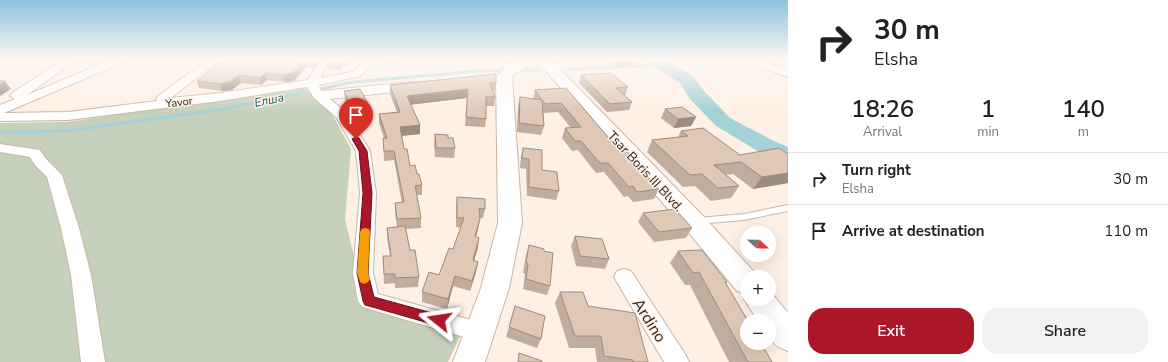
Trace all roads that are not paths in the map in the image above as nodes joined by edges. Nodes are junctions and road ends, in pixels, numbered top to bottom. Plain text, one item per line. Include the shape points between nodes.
1 (44, 77) edge
2 (79, 77) edge
3 (191, 77) edge
4 (319, 77) edge
5 (348, 77) edge
6 (504, 77) edge
7 (563, 77) edge
8 (420, 84) edge
9 (315, 88) junction
10 (170, 103) junction
11 (0, 106) edge
12 (0, 110) edge
13 (0, 117) edge
14 (0, 148) edge
15 (788, 208) edge
16 (694, 222) junction
17 (740, 275) edge
18 (624, 277) dead end
19 (764, 306) edge
20 (481, 332) junction
21 (788, 338) edge
22 (93, 362) edge
23 (469, 362) edge
24 (677, 362) edge

1 - 11 street
2 - 12 street
3 - 10 street via 162,99
4 - 9 street
5 - 9 street, Yavor
6 - 20 main road via 510,223 495,288
7 - 16 main road, Tsar Boris III Blvd.
8 - 9 street via 333,95
9 - 10 street, Yavor
9 - 20 street via 341,115 363,151 368,193 363,273 369,301
10 - 13 street, Yavor via 68,116
14 - 22 street via 35,153 40,162 54,175 81,275
15 - 16 lane via 744,217
16 - 17 main road, Tsar Boris III Blvd.
18 - 24 street, Ardino
19 - 21 main road
20 - 23 main road

